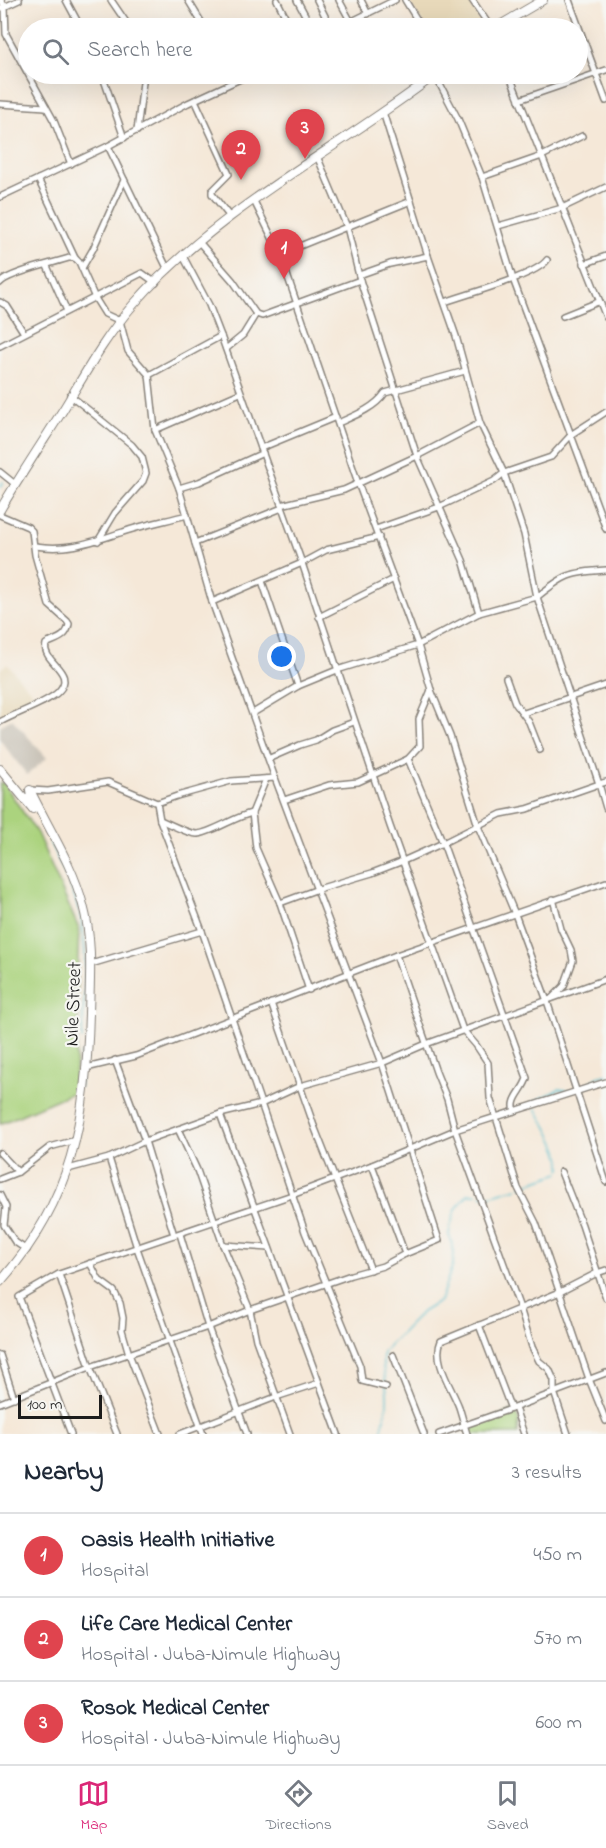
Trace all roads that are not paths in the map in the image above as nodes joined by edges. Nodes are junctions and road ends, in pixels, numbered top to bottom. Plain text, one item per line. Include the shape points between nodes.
1 (1, 0) edge
2 (19, 0) edge
3 (66, 0) edge
4 (111, 0) edge
5 (188, 0) edge
6 (277, 0) edge
7 (297, 0) edge
8 (317, 0) edge
9 (339, 0) edge
10 (361, 0) edge
11 (395, 0) edge
12 (405, 0) edge
13 (472, 0) edge
14 (543, 0) edge
15 (569, 0) edge
16 (382, 3) edge
17 (2, 8) edge
18 (368, 14) junction
19 (76, 18) edge
20 (123, 18) edge
21 (199, 18) edge
22 (286, 18) edge
23 (307, 18) edge
24 (326, 18) edge
25 (347, 18) edge
26 (361, 18) edge
27 (416, 18) edge
28 (486, 18) edge
29 (511, 18) edge
30 (575, 18) edge
31 (588, 53) edge
32 (18, 56) edge
33 (606, 70) edge
34 (596, 75) junction
35 (588, 78) edge
36 (33, 84) edge
37 (105, 84) edge
38 (143, 84) edge
39 (229, 84) edge
40 (421, 84) edge
41 (440, 84) edge
42 (513, 84) edge
43 (568, 84) edge
44 (195, 100) junction
45 (519, 100) junction
46 (606, 100) edge
47 (0, 104) edge
48 (46, 107) junction
49 (383, 112) junction
50 (137, 132) junction
51 (582, 136) dead end
52 (124, 138) junction
53 (108, 146) junction
54 (317, 156) junction
55 (542, 156) junction
56 (71, 164) junction
57 (482, 177) junction
58 (38, 179) junction
59 (124, 180) junction
60 (606, 187) edge
61 (0, 197) edge
62 (254, 201) junction
63 (411, 201) junction
64 (562, 208) junction
65 (230, 217) dead end
66 (498, 226) junction
67 (347, 227) junction
68 (199, 242) junction
69 (280, 254) junction
70 (183, 256) junction
71 (428, 256) junction
72 (606, 256) edge
73 (75, 258) junction
74 (547, 260) dead end
75 (584, 264) junction
76 (47, 266) junction
77 (82, 268) junction
78 (168, 270) junction
79 (360, 277) junction
80 (513, 279) junction
81 (0, 283) edge
82 (156, 283) junction
83 (95, 298) junction
84 (0, 302) edge
85 (445, 302) junction
86 (598, 302) junction
87 (297, 303) junction
88 (67, 311) junction
89 (256, 314) junction
90 (563, 316) dead end
91 (606, 317) edge
92 (120, 321) junction
93 (24, 333) junction
94 (221, 336) junction
95 (0, 346) edge
96 (226, 349) junction
97 (465, 371) junction
98 (149, 375) junction
99 (395, 389) junction
100 (240, 393) junction
101 (70, 395) dead end
102 (606, 411) edge
103 (336, 417) junction
104 (338, 423) junction
105 (480, 423) junction
106 (155, 430) junction
107 (572, 434) junction
108 (262, 450) junction
109 (417, 456) junction
110 (0, 472) edge
111 (504, 472) junction
112 (358, 483) junction
113 (15, 484) junction
114 (179, 488) junction
115 (281, 506) junction
116 (439, 507) junction
117 (0, 510) edge
118 (0, 515) edge
119 (187, 515) junction
120 (376, 529) junction
121 (606, 529) edge
122 (379, 537) junction
123 (98, 541) junction
124 (195, 543) junction
125 (35, 546) junction
126 (302, 563) junction
127 (606, 570) edge
128 (394, 579) junction
129 (262, 581) junction
130 (537, 597) junction
131 (212, 602) junction
132 (479, 613) junction
133 (319, 617) junction
134 (418, 645) junction
135 (337, 669) junction
136 (506, 678) dead end
137 (606, 685) edge
138 (298, 686) junction
139 (431, 690) junction
140 (571, 697) junction
141 (253, 713) junction
142 (524, 713) junction
143 (0, 722) edge
144 (354, 722) junction
145 (540, 750) dead end
146 (270, 758) dead end
147 (408, 759) junction
148 (0, 769) edge
149 (374, 775) junction
150 (275, 778) junction
151 (266, 779) junction
152 (606, 782) edge
153 (599, 784) junction
154 (30, 790) junction
155 (284, 800) junction
156 (157, 803) junction
157 (606, 808) edge
158 (252, 813) junction
159 (160, 820) junction
160 (478, 826) junction
161 (443, 843) junction
162 (404, 861) junction
163 (606, 882) edge
164 (318, 889) junction
165 (553, 900) junction
166 (279, 903) junction
167 (515, 914) junction
168 (473, 929) junction
169 (202, 931) junction
170 (433, 943) junction
171 (396, 955) junction
172 (91, 964) junction
173 (348, 975) junction
174 (606, 979) edge
175 (309, 990) junction
176 (549, 1000) junction
177 (271, 1003) junction
178 (504, 1016) junction
179 (233, 1018) junction
180 (463, 1030) junction
181 (426, 1044) junction
182 (115, 1060) junction
183 (382, 1063) junction
184 (86, 1068) junction
185 (606, 1082) edge
186 (300, 1086) junction
187 (577, 1092) junction
188 (261, 1104) junction
189 (515, 1111) junction
190 (220, 1114) junction
191 (496, 1116) junction
192 (178, 1129) junction
193 (455, 1130) junction
194 (76, 1140) junction
195 (145, 1141) junction
196 (409, 1150) junction
197 (0, 1153) edge
198 (109, 1158) junction
199 (372, 1165) junction
200 (68, 1169) junction
201 (18, 1172) junction
202 (561, 1172) dead end
203 (0, 1179) edge
204 (334, 1179) junction
205 (606, 1182) edge
206 (0, 1195) edge
207 (292, 1195) junction
208 (254, 1209) junction
209 (215, 1223) junction
210 (177, 1235) junction
211 (223, 1245) junction
212 (137, 1248) junction
213 (269, 1248) junction
214 (27, 1250) junction
215 (405, 1254) junction
216 (90, 1263) junction
217 (371, 1270) junction
218 (606, 1270) edge
219 (597, 1273) junction
220 (59, 1274) junction
221 (0, 1282) edge
222 (326, 1284) junction
223 (560, 1292) junction
224 (288, 1298) junction
225 (606, 1298) edge
226 (520, 1308) junction
227 (250, 1310) junction
228 (479, 1325) junction
229 (208, 1328) junction
230 (169, 1341) junction
231 (129, 1354) junction
232 (0, 1355) edge
233 (393, 1355) dead end
234 (90, 1367) junction
235 (606, 1373) edge
236 (589, 1378) junction
237 (52, 1383) junction
238 (319, 1383) junction
239 (386, 1387) dead end
240 (554, 1392) junction
241 (276, 1397) junction
242 (14, 1398) junction
243 (0, 1403) edge
244 (513, 1408) junction
245 (238, 1412) junction
246 (606, 1421) edge
247 (200, 1426) junction
248 (465, 1426) junction
249 (71, 1434) edge
250 (117, 1434) edge
251 (160, 1434) edge
252 (180, 1434) edge
253 (203, 1434) edge
254 (247, 1434) edge
255 (290, 1434) edge
256 (338, 1434) edge
257 (424, 1434) edge
258 (439, 1434) edge
259 (467, 1434) edge
260 (524, 1434) edge
261 (568, 1434) edge

1 - 17 street
2 - 17 street
3 - 19 street
4 - 20 street
5 - 21 street
6 - 22 street
7 - 23 street
8 - 24 street
9 - 25 street
10 - 18 street
11 - 16 street
12 - 27 street
13 - 28 street
14 - 29 main road
15 - 30 street
16 - 18 street
17 - 32 street via 6,34
18 - 26 street
31 - 34 street
33 - 34 street
34 - 35 street
34 - 46 street
36 - 48 street
37 - 52 street
38 - 50 street
39 - 44 street
40 - 49 main road
41 - 57 street
42 - 45 street
43 - 45 street
44 - 50 street
44 - 65 street via 230,174 212,191
45 - 55 street
47 - 48 street
48 - 56 street
49 - 54 main road
49 - 63 street
50 - 52 street
51 - 55 street
52 - 53 street
53 - 56 street
53 - 59 street
54 - 62 main road
54 - 67 street
55 - 57 street
55 - 64 street
56 - 58 street
57 - 66 street
58 - 61 street
58 - 73 street
59 - 77 street
59 - 78 street
60 - 64 street
62 - 68 main road
62 - 69 street
63 - 67 street
63 - 71 street
64 - 66 street
64 - 75 street
66 - 80 street
67 - 69 street
67 - 79 street
68 - 70 main road
68 - 89 street
69 - 87 street
70 - 78 main road
70 - 94 street via 205,295
71 - 79 street via 390,264
71 - 85 street
72 - 75 street
73 - 76 street
73 - 77 street
74 - 80 street via 539,268
75 - 86 street
76 - 81 street via 14,274
76 - 88 street
77 - 83 street
78 - 82 main road
79 - 87 street
79 - 99 street
80 - 85 street
80 - 107 street
82 - 83 street via 142,273
82 - 92 main road
83 - 88 street
83 - 92 street via 105,314
84 - 93 street via 7,306
85 - 97 street
86 - 90 street
86 - 91 street
87 - 89 street via 262,316
87 - 103 street
88 - 93 street
89 - 96 street via 243,335
92 - 98 street via 128,351
92 - 113 main road
93 - 95 street
94 - 96 street
94 - 98 street
96 - 100 street
97 - 99 street
97 - 105 street
98 - 106 street
99 - 104 street
99 - 109 street
100 - 106 street
100 - 108 street
101 - 123 street via 132,445 142,457 146,473 143,482 114,513
102 - 107 street
103 - 104 street
103 - 108 street
104 - 112 street
105 - 109 street
105 - 111 street
106 - 114 street
107 - 111 street via 551,457
107 - 121 street
108 - 114 street
108 - 115 street
109 - 112 street
109 - 116 street
110 - 113 street
111 - 116 street via 495,481
111 - 130 street via 524,534
112 - 115 street
112 - 120 street
113 - 117 main road
114 - 119 street
115 - 124 street
115 - 126 street
116 - 120 street
116 - 132 street via 463,560
118 - 125 street via 28,527
119 - 123 street
119 - 124 street
120 - 122 street
122 - 126 street via 326,550
122 - 128 street
123 - 125 street via 66,548
124 - 131 street
125 - 143 street via 48,605 69,624 64,636 44,647 62,672 64,683 51,697
126 - 129 street
126 - 133 street
127 - 130 street via 562,577
128 - 133 street
128 - 134 street
129 - 131 street
129 - 138 street
130 - 132 street
130 - 140 street
131 - 141 street
132 - 134 street
133 - 135 street
134 - 135 street
134 - 139 street
135 - 138 street
135 - 144 street
136 - 142 street via 515,703
137 - 140 street
138 - 141 street
139 - 147 street via 419,719 420,746
139 - 160 street
140 - 142 street
140 - 153 street
141 - 150 street
142 - 145 street
144 - 146 street
144 - 149 street
147 - 149 street
147 - 161 street
148 - 154 main road via 33,809
149 - 155 street
149 - 162 street
150 - 151 street
150 - 155 street
151 - 156 street via 231,781
151 - 158 street
152 - 153 street
153 - 157 street
153 - 160 street via 527,810 501,814
154 - 156 street via 108,782
154 - 172 main road, Nile Street via 77,885 89,929
155 - 164 street
156 - 159 street
158 - 159 street via 197,834
158 - 166 street via 256,848
159 - 169 street
160 - 161 street
160 - 167 street
161 - 162 street
161 - 168 street
162 - 164 street
162 - 170 street
163 - 165 street
164 - 166 street
164 - 173 street
165 - 167 street
165 - 176 street via 573,961 564,986
166 - 175 street
167 - 168 street
167 - 176 street
168 - 170 street
168 - 178 street
169 - 172 street
169 - 179 street
170 - 171 street
170 - 180 street
171 - 173 street
171 - 181 street
172 - 184 main road, Nile Street
173 - 175 street
173 - 183 street
174 - 176 street
175 - 177 street
176 - 178 street
176 - 187 street
177 - 179 street
177 - 186 street
178 - 180 street
178 - 189 street via 527,1078 522,1092 514,1099
179 - 182 street via 136,1056
179 - 188 street
180 - 181 street
180 - 191 street via 488,1063 490,1098
181 - 183 street
181 - 193 street
182 - 184 street
182 - 195 street
183 - 186 street
183 - 196 street
184 - 194 main road, Nile Street
185 - 187 street
186 - 188 street
186 - 204 street
187 - 189 street
187 - 205 street
188 - 190 street
188 - 207 street
189 - 191 street
190 - 192 street
190 - 208 street
191 - 193 street
191 - 223 street via 518,1188 536,1223
192 - 195 street
192 - 209 street
193 - 196 street
193 - 226 street
194 - 200 main road, Nile Street
194 - 201 street via 50,1147
195 - 198 street
195 - 210 street
196 - 199 street
196 - 215 street via 439,1238
197 - 201 street
198 - 200 street
198 - 212 street
199 - 204 street
199 - 215 street
200 - 214 main road, Nile Street
201 - 203 street
202 - 219 street
204 - 207 street
204 - 217 street
206 - 214 street via 6,1207 4,1225 15,1242
207 - 208 street
207 - 222 street
208 - 209 street
208 - 213 street
209 - 210 street
209 - 211 street
210 - 212 street
210 - 229 street
211 - 213 street
211 - 227 street
212 - 216 street
212 - 230 street
213 - 224 street
214 - 221 main road, Nile Street
215 - 217 street
216 - 220 street
216 - 231 street via 120,1303
217 - 222 street
218 - 219 street
219 - 223 street
219 - 225 street
220 - 234 street
220 - 237 street via 19,1297
222 - 224 street
222 - 239 street via 360,1365 362,1381
223 - 226 street
223 - 236 street
224 - 227 street
224 - 238 street
226 - 228 street
226 - 240 street via 532,1347 554,1380
227 - 229 street
227 - 241 street
228 - 244 street
228 - 248 street via 441,1341 439,1347 443,1372
229 - 230 street
229 - 245 street
230 - 231 street
230 - 247 street
231 - 234 street
231 - 251 street
232 - 242 street
233 - 257 street
234 - 237 street
234 - 250 street
235 - 236 street
236 - 240 street
236 - 246 street
237 - 242 street
237 - 249 street
238 - 241 street
238 - 256 street
240 - 244 street
240 - 261 street
241 - 245 street
241 - 255 street
242 - 243 street
244 - 248 street
244 - 260 street
245 - 247 street
245 - 254 street
247 - 252 street
247 - 253 street
248 - 258 street
248 - 259 street

